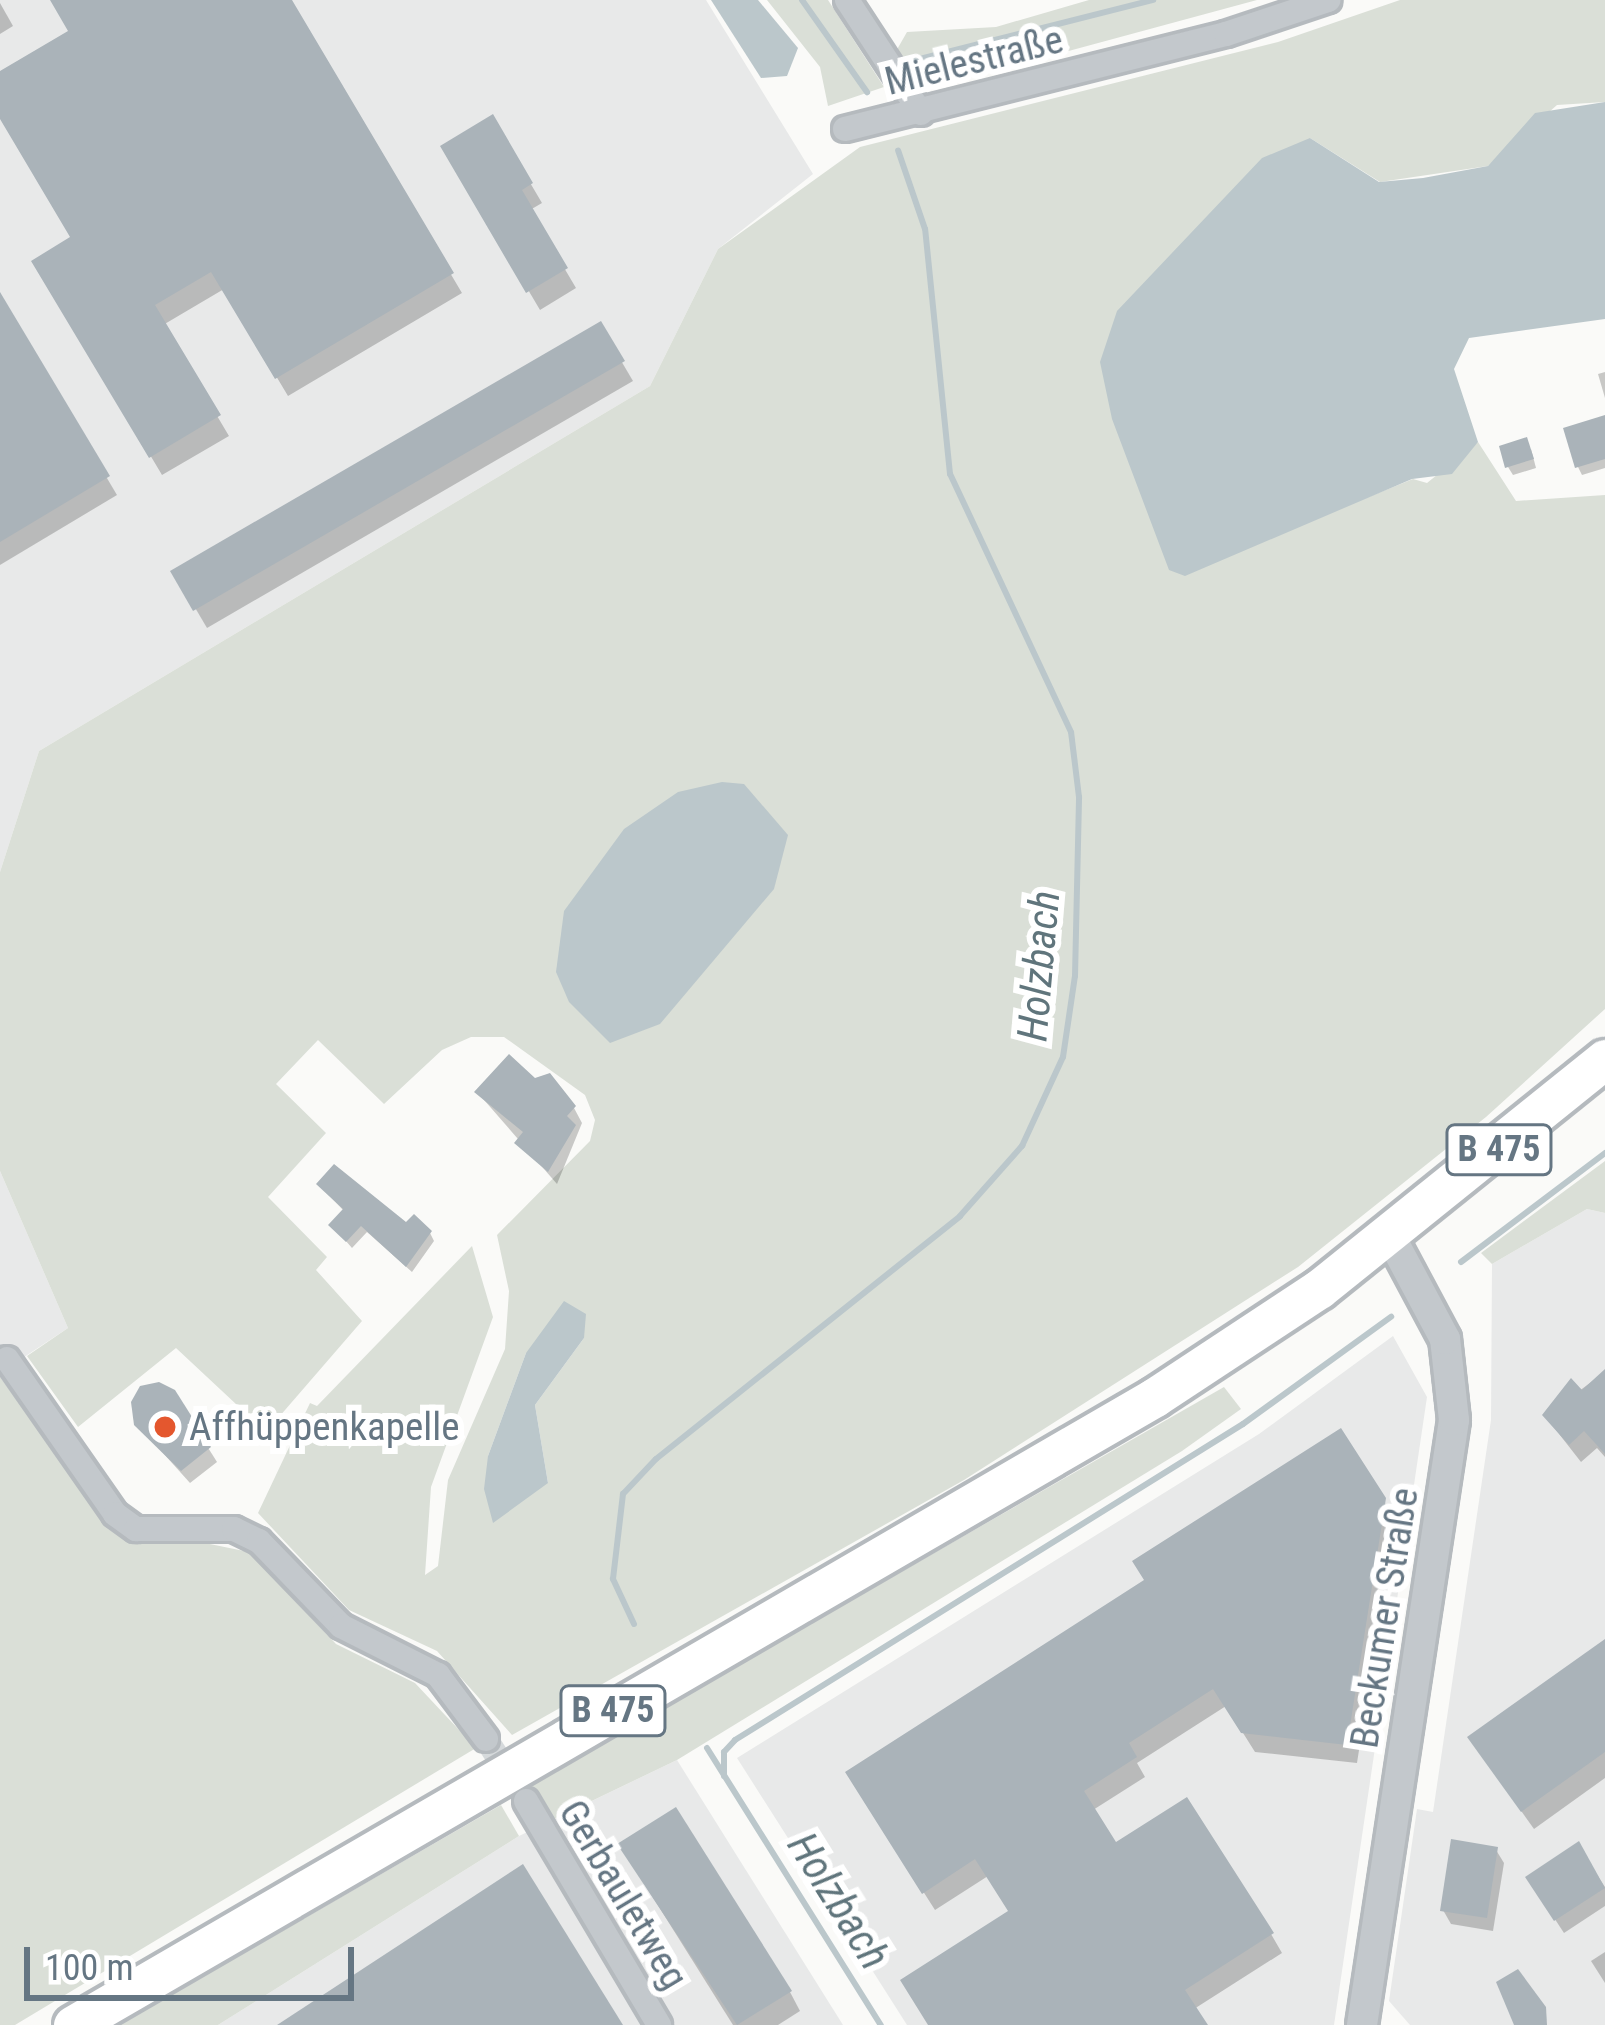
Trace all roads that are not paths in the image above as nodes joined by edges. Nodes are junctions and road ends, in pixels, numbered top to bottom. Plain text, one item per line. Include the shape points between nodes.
1 (848, 0) edge
2 (1328, 0) edge
3 (921, 113) junction
4 (845, 129) dead end
5 (1605, 1059) edge
6 (1390, 1236) junction
7 (7, 1359) dead end
8 (486, 1739) tunnel mouth
9 (526, 1802) tunnel mouth
10 (73, 2025) edge
11 (659, 2025) edge
12 (1362, 2025) edge

1 - 3 street
2 - 3 street, Mielestraße
3 - 4 street, Mielestraße
5 - 6 main road, B 475
6 - 10 main road, B 475 via 981,1504 268,1906
6 - 12 street, Beckumer Straße via 1445,1339 1454,1420
7 - 8 street via 116,1514 136,1529 234,1528 259,1541 341,1627 438,1675
9 - 11 street, Gerbauletweg

